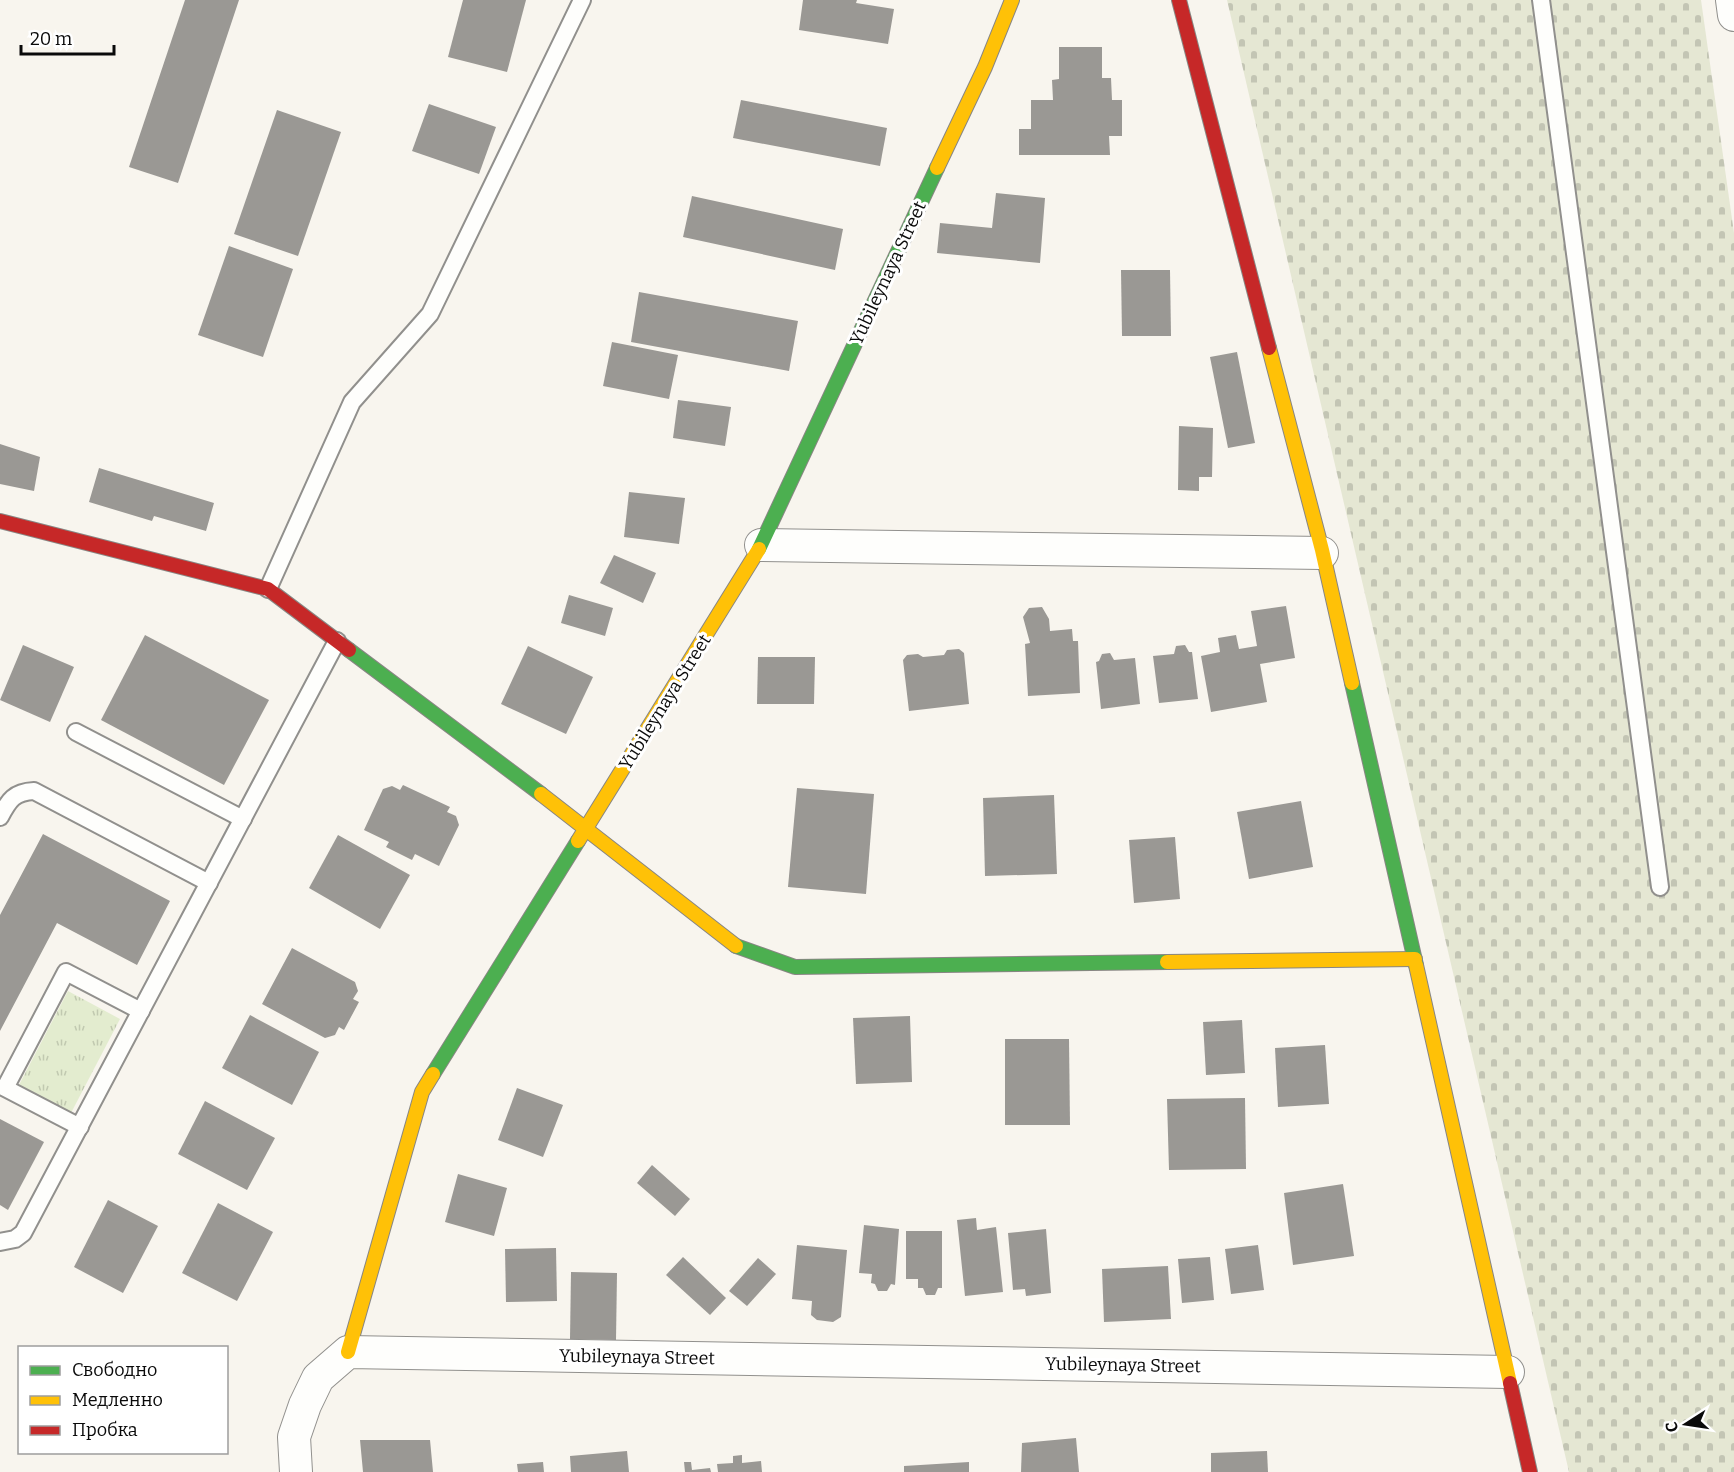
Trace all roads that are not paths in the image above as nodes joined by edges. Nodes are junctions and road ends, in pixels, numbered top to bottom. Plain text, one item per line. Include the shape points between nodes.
1 (582, 0) edge
2 (1012, 0) edge
3 (1179, 0) edge
4 (1541, 0) edge
5 (1732, 0) edge
6 (1734, 15) edge
7 (0, 521) edge
8 (762, 545) junction
9 (1322, 553) junction
10 (268, 589) junction
11 (337, 641) junction
12 (76, 732) dead end
13 (0, 817) edge
14 (243, 819) junction
15 (587, 828) junction
16 (209, 883) junction
17 (1660, 887) dead end
18 (1414, 959) junction
19 (141, 1011) junction
20 (80, 1127) junction
21 (0, 1242) edge
22 (348, 1352) junction
23 (1508, 1372) junction
24 (296, 1472) edge
25 (1530, 1472) edge

1 - 10 lane via 430,314 352,402
2 - 8 street, Yubileynaya Street via 985,67
3 - 9 street
4 - 17 lane
5 - 6 street
7 - 10 street
8 - 9 street
8 - 15 street, Yubileynaya Street
9 - 18 street
10 - 11 street
11 - 14 lane
11 - 15 street
12 - 14 lane
13 - 16 lane via 9,799 21,792 34,791
14 - 16 lane
15 - 18 street via 732,945 795,967
15 - 22 street, Yubileynaya Street via 422,1092
16 - 19 lane
18 - 23 street
19 - 20 lane
19 - 20 lane via 66,972 5,1088
20 - 21 lane via 24,1233
22 - 23 street, Yubileynaya Street
22 - 24 street via 318,1378 305,1405 294,1437
23 - 25 street

